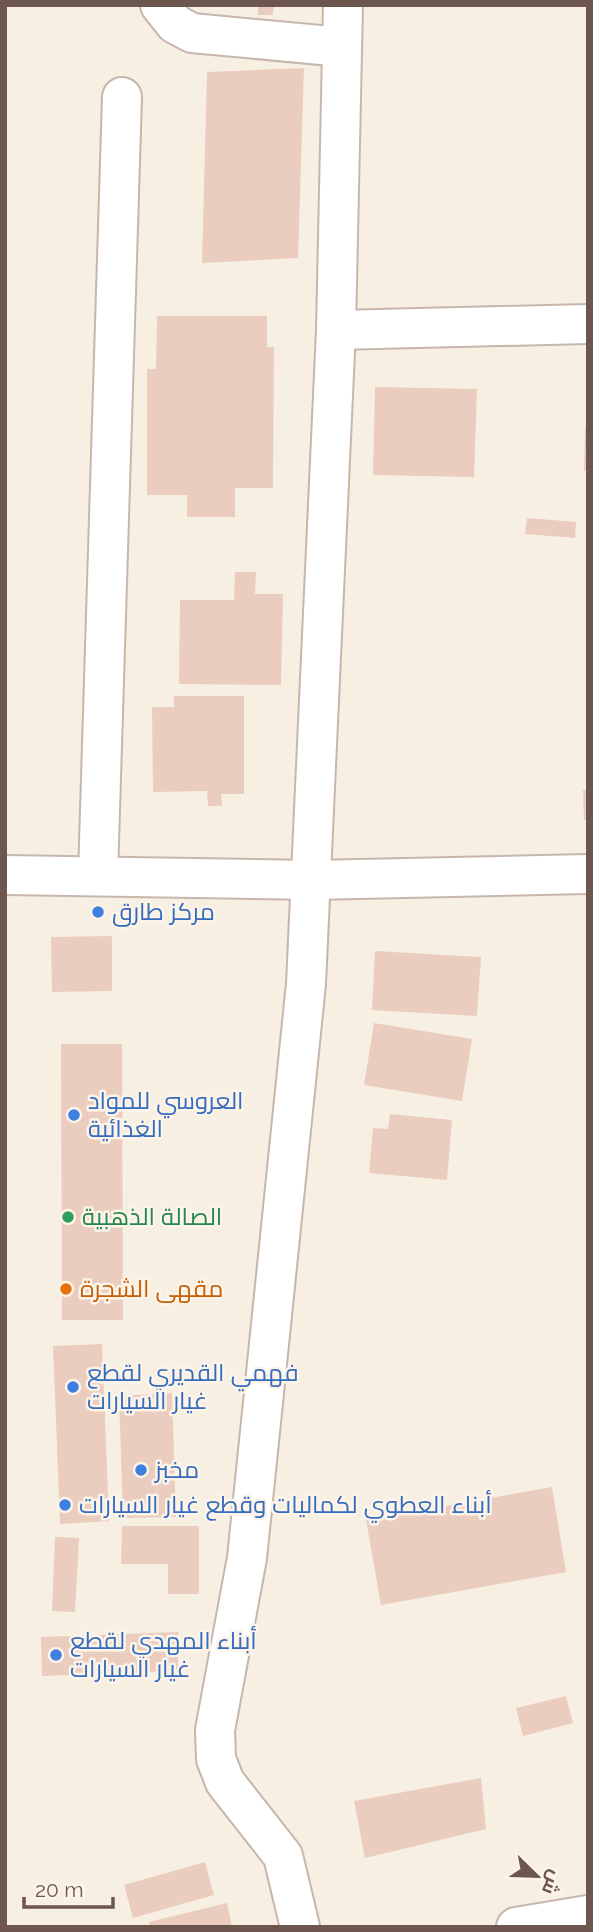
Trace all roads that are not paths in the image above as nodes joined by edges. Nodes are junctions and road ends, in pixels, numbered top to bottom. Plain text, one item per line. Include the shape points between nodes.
1 (160, 5) edge
2 (343, 5) edge
3 (342, 47) junction
4 (122, 97) dead end
5 (588, 324) edge
6 (336, 330) junction
7 (588, 874) edge
8 (5, 875) edge
9 (99, 875) junction
10 (313, 880) junction
11 (588, 1915) edge
12 (300, 1927) edge
13 (516, 1927) edge

1 - 3 street via 175,24 192,33
2 - 3 street
3 - 6 street
4 - 9 street
5 - 6 street
6 - 10 street
7 - 10 street
8 - 9 street
9 - 10 street
10 - 12 street via 247,1558 215,1730 216,1759 225,1782 283,1856
11 - 13 street

